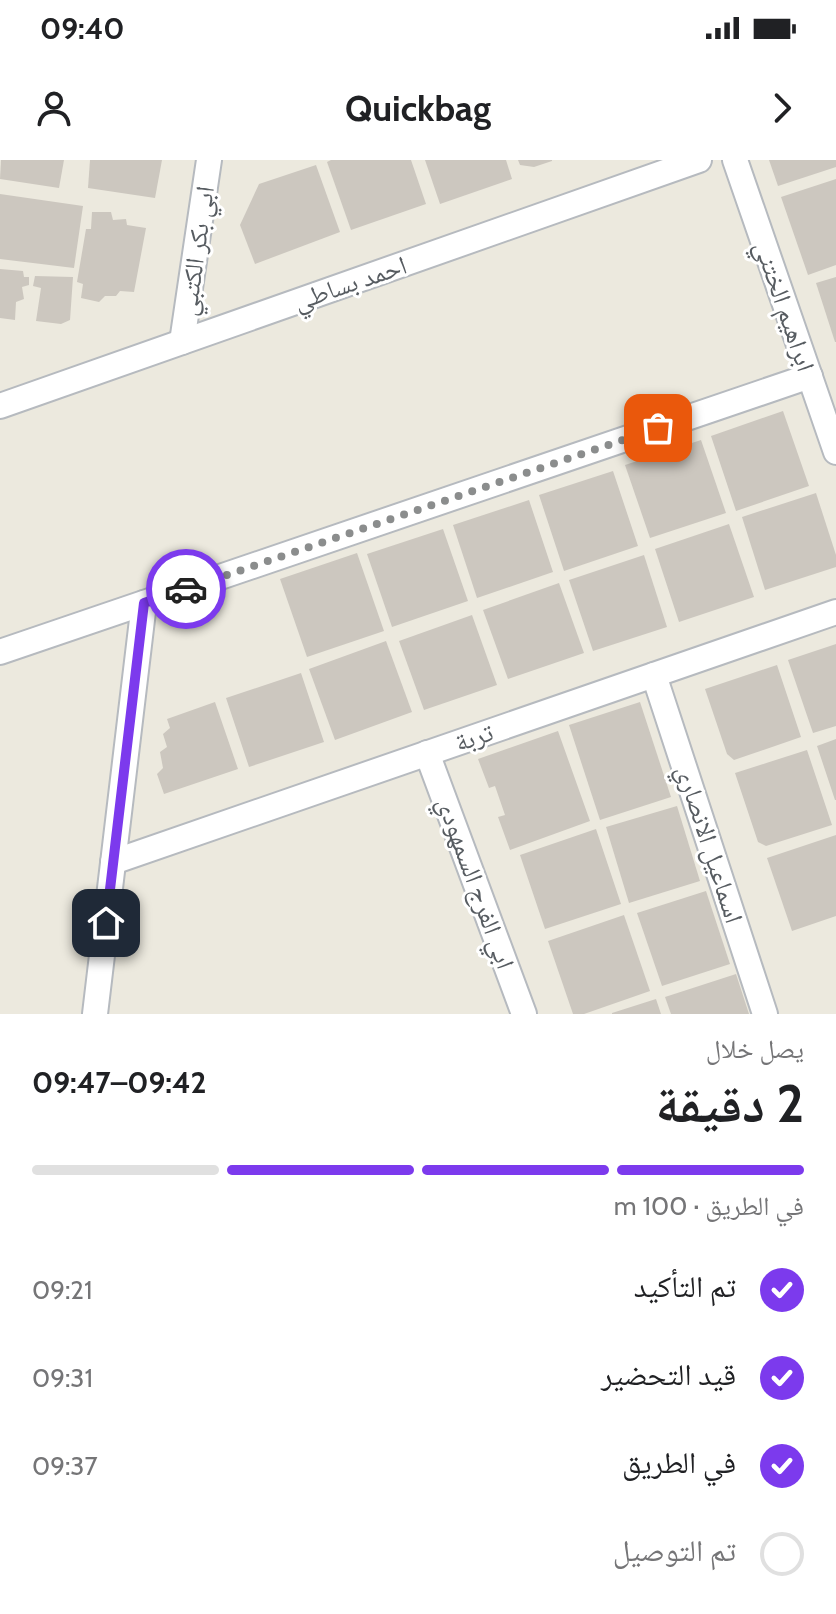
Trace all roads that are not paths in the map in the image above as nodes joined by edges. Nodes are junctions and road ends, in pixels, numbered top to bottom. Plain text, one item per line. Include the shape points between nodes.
1 (209, 160) edge
2 (699, 160) edge
3 (735, 160) edge
4 (182, 342) junction
5 (810, 376) junction
6 (0, 406) edge
7 (836, 452) edge
8 (144, 603) junction
9 (836, 612) edge
10 (0, 652) edge
11 (654, 675) junction
12 (427, 753) junction
13 (113, 862) junction
14 (95, 1014) edge
15 (524, 1014) edge
16 (765, 1014) edge

1 - 4 street, ابي بكر الكتبي
2 - 4 street, احمد بساطي
3 - 5 street, ابراهيم الختني
4 - 6 street, احمد بساطي
5 - 7 street, ابراهيم الختني
5 - 8 street
8 - 10 street
8 - 13 street
9 - 11 street, تربة
11 - 12 street, تربة
11 - 16 street, اسماعيل الانصاري
12 - 13 street, تربة
12 - 15 street, ابي الفرج السمهودي
13 - 14 street

